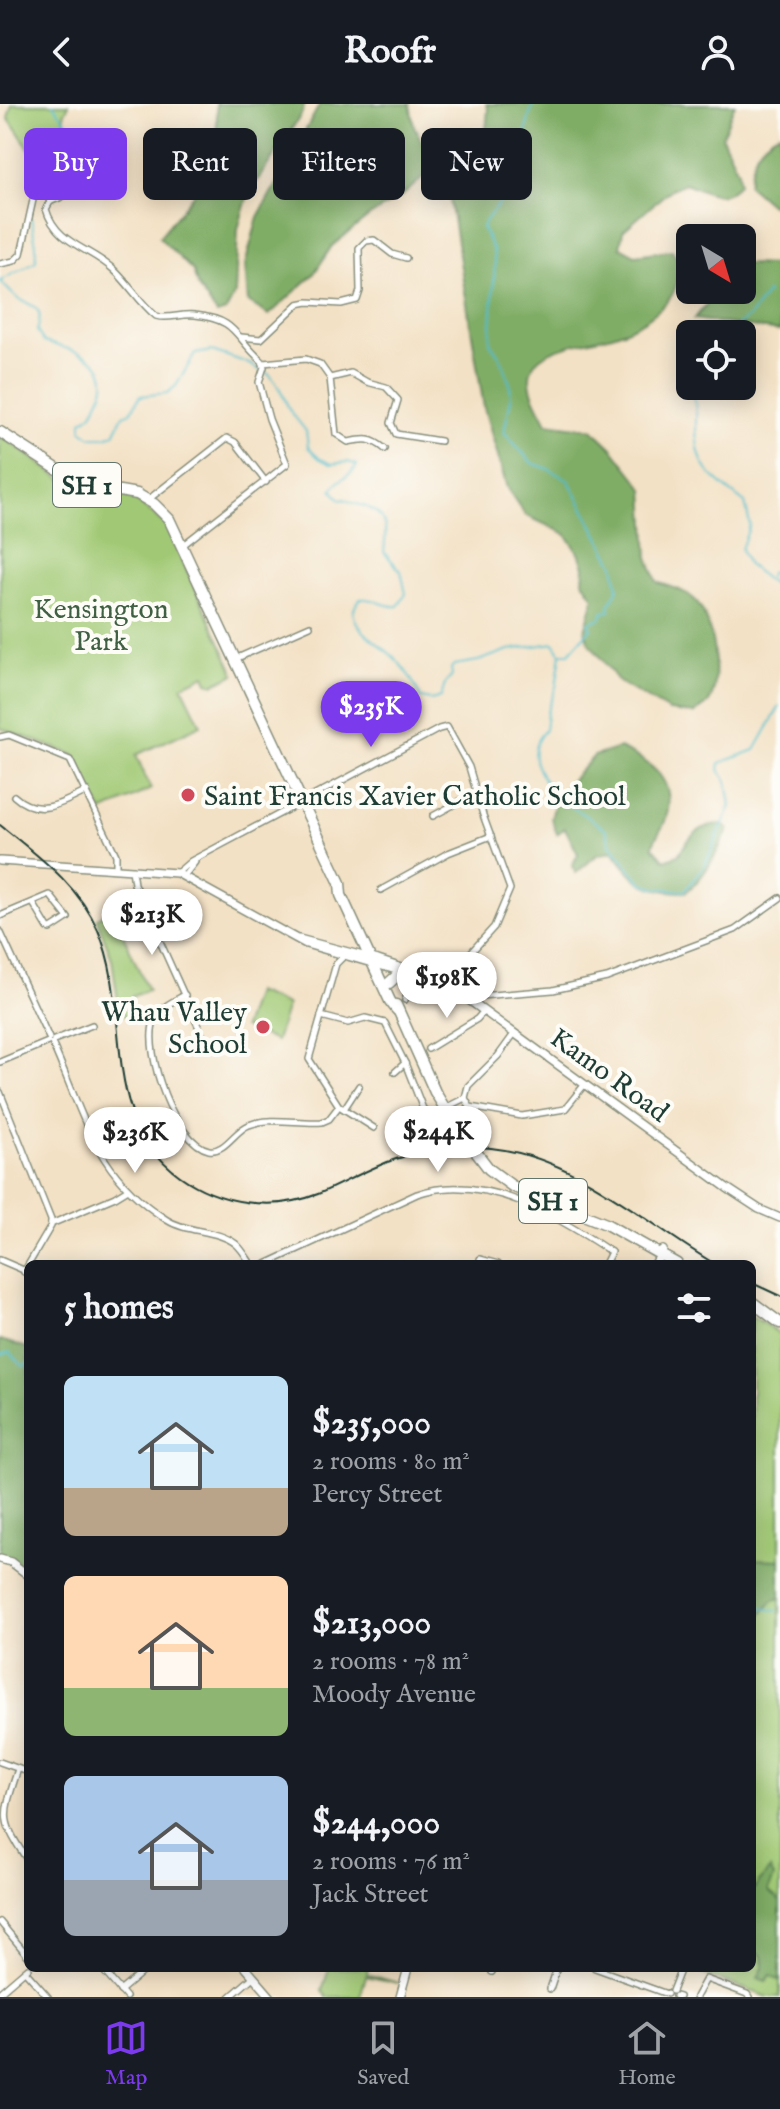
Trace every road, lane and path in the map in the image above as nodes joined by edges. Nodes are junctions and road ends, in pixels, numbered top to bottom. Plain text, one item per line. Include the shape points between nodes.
1 (406, 258) dead end
2 (0, 264) edge
3 (240, 337) junction
4 (263, 366) junction
5 (330, 378) junction
6 (0, 423) edge
7 (0, 432) edge
8 (440, 441) dead end
9 (385, 449) dead end
10 (34, 452) junction
11 (266, 482) junction
12 (148, 500) junction
13 (183, 545) junction
14 (310, 626) dead end
15 (235, 659) junction
16 (0, 737) edge
17 (87, 791) junction
18 (477, 792) junction
19 (14, 796) dead end
20 (302, 803) junction
21 (433, 816) dead end
22 (491, 836) junction
23 (0, 861) edge
24 (116, 868) junction
25 (132, 869) junction
26 (180, 874) junction
27 (340, 883) junction
28 (381, 890) dead end
29 (780, 898) edge
30 (33, 903) junction
31 (0, 916) edge
32 (0, 931) edge
33 (299, 939) junction
34 (363, 942) junction
35 (333, 952) junction
36 (349, 954) junction
37 (376, 962) junction
38 (336, 964) junction
39 (409, 972) junction
40 (444, 982) junction
41 (389, 983) junction
42 (459, 992) junction
43 (185, 995) junction
44 (486, 995) junction
45 (405, 1000) dead end
46 (473, 1003) junction
47 (397, 1010) junction
48 (484, 1011) junction
49 (321, 1016) junction
50 (92, 1025) dead end
51 (515, 1033) junction
52 (204, 1039) dead end
53 (51, 1041) junction
54 (428, 1049) dead end
55 (0, 1062) edge
56 (405, 1063) junction
57 (395, 1072) dead end
58 (585, 1084) junction
59 (359, 1086) dead end
60 (0, 1092) edge
61 (465, 1098) junction
62 (342, 1108) junction
63 (444, 1113) junction
64 (374, 1128) dead end
65 (128, 1189) junction
66 (780, 1218) edge
67 (51, 1224) junction
68 (660, 1258) edge
69 (480, 1259) dead end
70 (0, 1260) edge
71 (32, 1260) edge
72 (248, 1260) edge
73 (275, 1260) edge
74 (484, 1260) edge
75 (607, 1260) edge
76 (24, 1271) edge
77 (756, 1308) edge
78 (780, 1323) edge
79 (0, 1559) edge
80 (24, 1572) edge
81 (0, 1762) edge
82 (18, 1769) junction
83 (24, 1771) edge
84 (24, 1856) edge
85 (0, 1922) edge
86 (24, 1951) edge
87 (24, 1971) edge
88 (28, 1972) edge
89 (104, 1972) edge
90 (142, 1972) edge
91 (249, 1972) edge
92 (407, 1972) edge
93 (556, 1972) edge
94 (607, 1972) edge
95 (680, 1972) edge
96 (253, 1977) junction
97 (550, 1989) dead end
98 (120, 1991) junction
99 (0, 1992) edge
100 (673, 1995) edge
101 (48, 1997) edge
102 (126, 1997) edge
103 (230, 1997) edge
104 (271, 1997) edge
105 (400, 1997) edge
106 (696, 1997) edge
107 (749, 1997) edge

1 - 3 street via 374,240 366,241 359,248 357,300 298,304 261,339
2 - 3 street via 21,254 35,191 58,178 67,184 67,192 46,209 65,239 112,268 156,316 207,317 225,322
3 - 4 street
4 - 5 street via 311,359
4 - 11 street via 259,379 269,419 287,459
5 - 8 street via 351,373 386,387 398,400 393,431
5 - 9 street via 334,429 348,442 369,439
6 - 10 highway, SH 1
7 - 10 highway, SH 1
10 - 12 highway, SH 1 via 80,483
11 - 12 street via 230,438
11 - 13 street
12 - 13 highway, SH 1 via 169,519
13 - 15 highway, SH 1
14 - 15 street
15 - 20 highway, SH 1
16 - 17 street via 9,735 70,760
17 - 19 street via 45,808
17 - 24 street via 116,855
18 - 20 street via 447,727
18 - 21 street
18 - 22 street
20 - 26 street
20 - 27 highway, SH 1
22 - 28 street
22 - 40 street via 510,894 494,927
23 - 24 main road, Kamo Road
24 - 25 main road, Kamo Road
25 - 26 main road, Kamo Road
25 - 43 street
26 - 33 main road, Kamo Road
27 - 34 highway, SH 1
27 - 37 highway, SH 1
29 - 44 street via 735,930 607,978 553,990
30 - 30 street via 48,928 68,918 50,895
30 - 31 street
32 - 53 street
33 - 35 main road, Kamo Road
33 - 36 main road, Kamo Road
34 - 36 highway
34 - 37 highway, SH 1
35 - 36 main road, Kamo Road
35 - 38 street
36 - 37 main road, Kamo Road
36 - 38 street
37 - 39 main road, Kamo Road
37 - 41 highway, SH 1
37 - 47 highway, SH 1
38 - 49 street
39 - 40 main road, Kamo Road
39 - 41 highway
39 - 45 street
40 - 42 main road, Kamo Road
41 - 47 highway, SH 1
42 - 44 street
42 - 46 main road, Kamo Road
43 - 52 street
43 - 62 street via 158,1013 152,1046 169,1105 179,1125 202,1147 220,1148 252,1123 322,1122
44 - 46 street
46 - 48 main road, Kamo Road
47 - 63 highway, SH 1
48 - 51 main road, Kamo Road
48 - 54 street
49 - 56 street via 352,1023 365,1018 382,1021
49 - 62 street via 309,1059
50 - 53 street
51 - 58 main road, Kamo Road
51 - 61 street via 468,1086
53 - 55 street
53 - 65 street via 96,1148
56 - 57 street
56 - 63 street via 423,1109 432,1117
58 - 61 street via 565,1109 526,1115 473,1109
58 - 66 main road, Kamo Road via 751,1204
59 - 62 street
60 - 67 street
61 - 63 street
62 - 64 street
63 - 68 highway, SH 1 via 507,1178 570,1202
63 - 68 highway, SH 1 via 486,1166 505,1181 606,1224
65 - 67 street
65 - 72 street via 173,1223 236,1244
67 - 71 street
69 - 74 street
70 - 76 street
73 - 75 street via 442,1187 476,1190 560,1218 611,1252
77 - 78 highway
79 - 80 main road
81 - 82 street
82 - 83 street
82 - 84 street via 3,1825
85 - 86 street
87 - 99 street
88 - 101 street
89 - 98 street
90 - 98 street
91 - 96 main road
92 - 105 main road
93 - 97 street
94 - 100 street
95 - 100 street
96 - 103 street
96 - 104 main road
98 - 102 street
106 - 107 street via 706,1979

